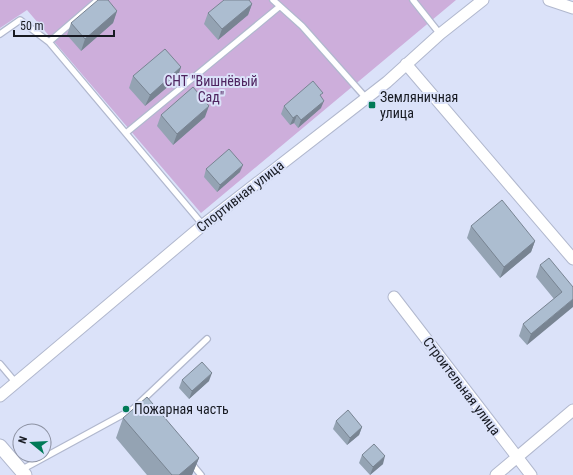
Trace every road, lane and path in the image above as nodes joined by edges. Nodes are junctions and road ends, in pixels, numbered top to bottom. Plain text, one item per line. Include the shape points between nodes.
1 (98, 0) edge
2 (273, 0) edge
3 (413, 0) edge
4 (483, 0) edge
5 (549, 0) edge
6 (279, 7) junction
7 (573, 8) edge
8 (0, 34) edge
9 (440, 34) junction
10 (49, 42) junction
11 (406, 64) junction
12 (366, 98) junction
13 (126, 134) junction
14 (203, 225) junction
15 (573, 259) edge
16 (394, 297) dead end
17 (207, 339) dead end
18 (0, 364) edge
19 (16, 383) junction
20 (0, 396) edge
21 (138, 404) junction
22 (144, 410) edge
23 (573, 410) edge
24 (0, 446) edge
25 (185, 457) edge
26 (517, 458) junction
27 (23, 473) edge
28 (201, 475) edge
29 (496, 475) edge
30 (531, 475) edge

1 - 10 lane
2 - 6 lane
3 - 9 lane
4 - 9 street, Спортивная улица
5 - 7 street
6 - 12 lane via 302,26
6 - 13 lane
8 - 10 lane via 20,20
9 - 11 street, Спортивная улица
10 - 13 lane
11 - 12 street, Спортивная улица
11 - 15 street
12 - 14 street, Спортивная улица
13 - 14 lane
14 - 19 street, Спортивная улица
16 - 26 street, Строительная улица
17 - 21 lane
18 - 19 lane
19 - 20 street, Спортивная улица
21 - 22 lane
21 - 27 lane
23 - 26 street
24 - 27 street
25 - 28 lane
26 - 29 street
26 - 30 street, Строительная улица

